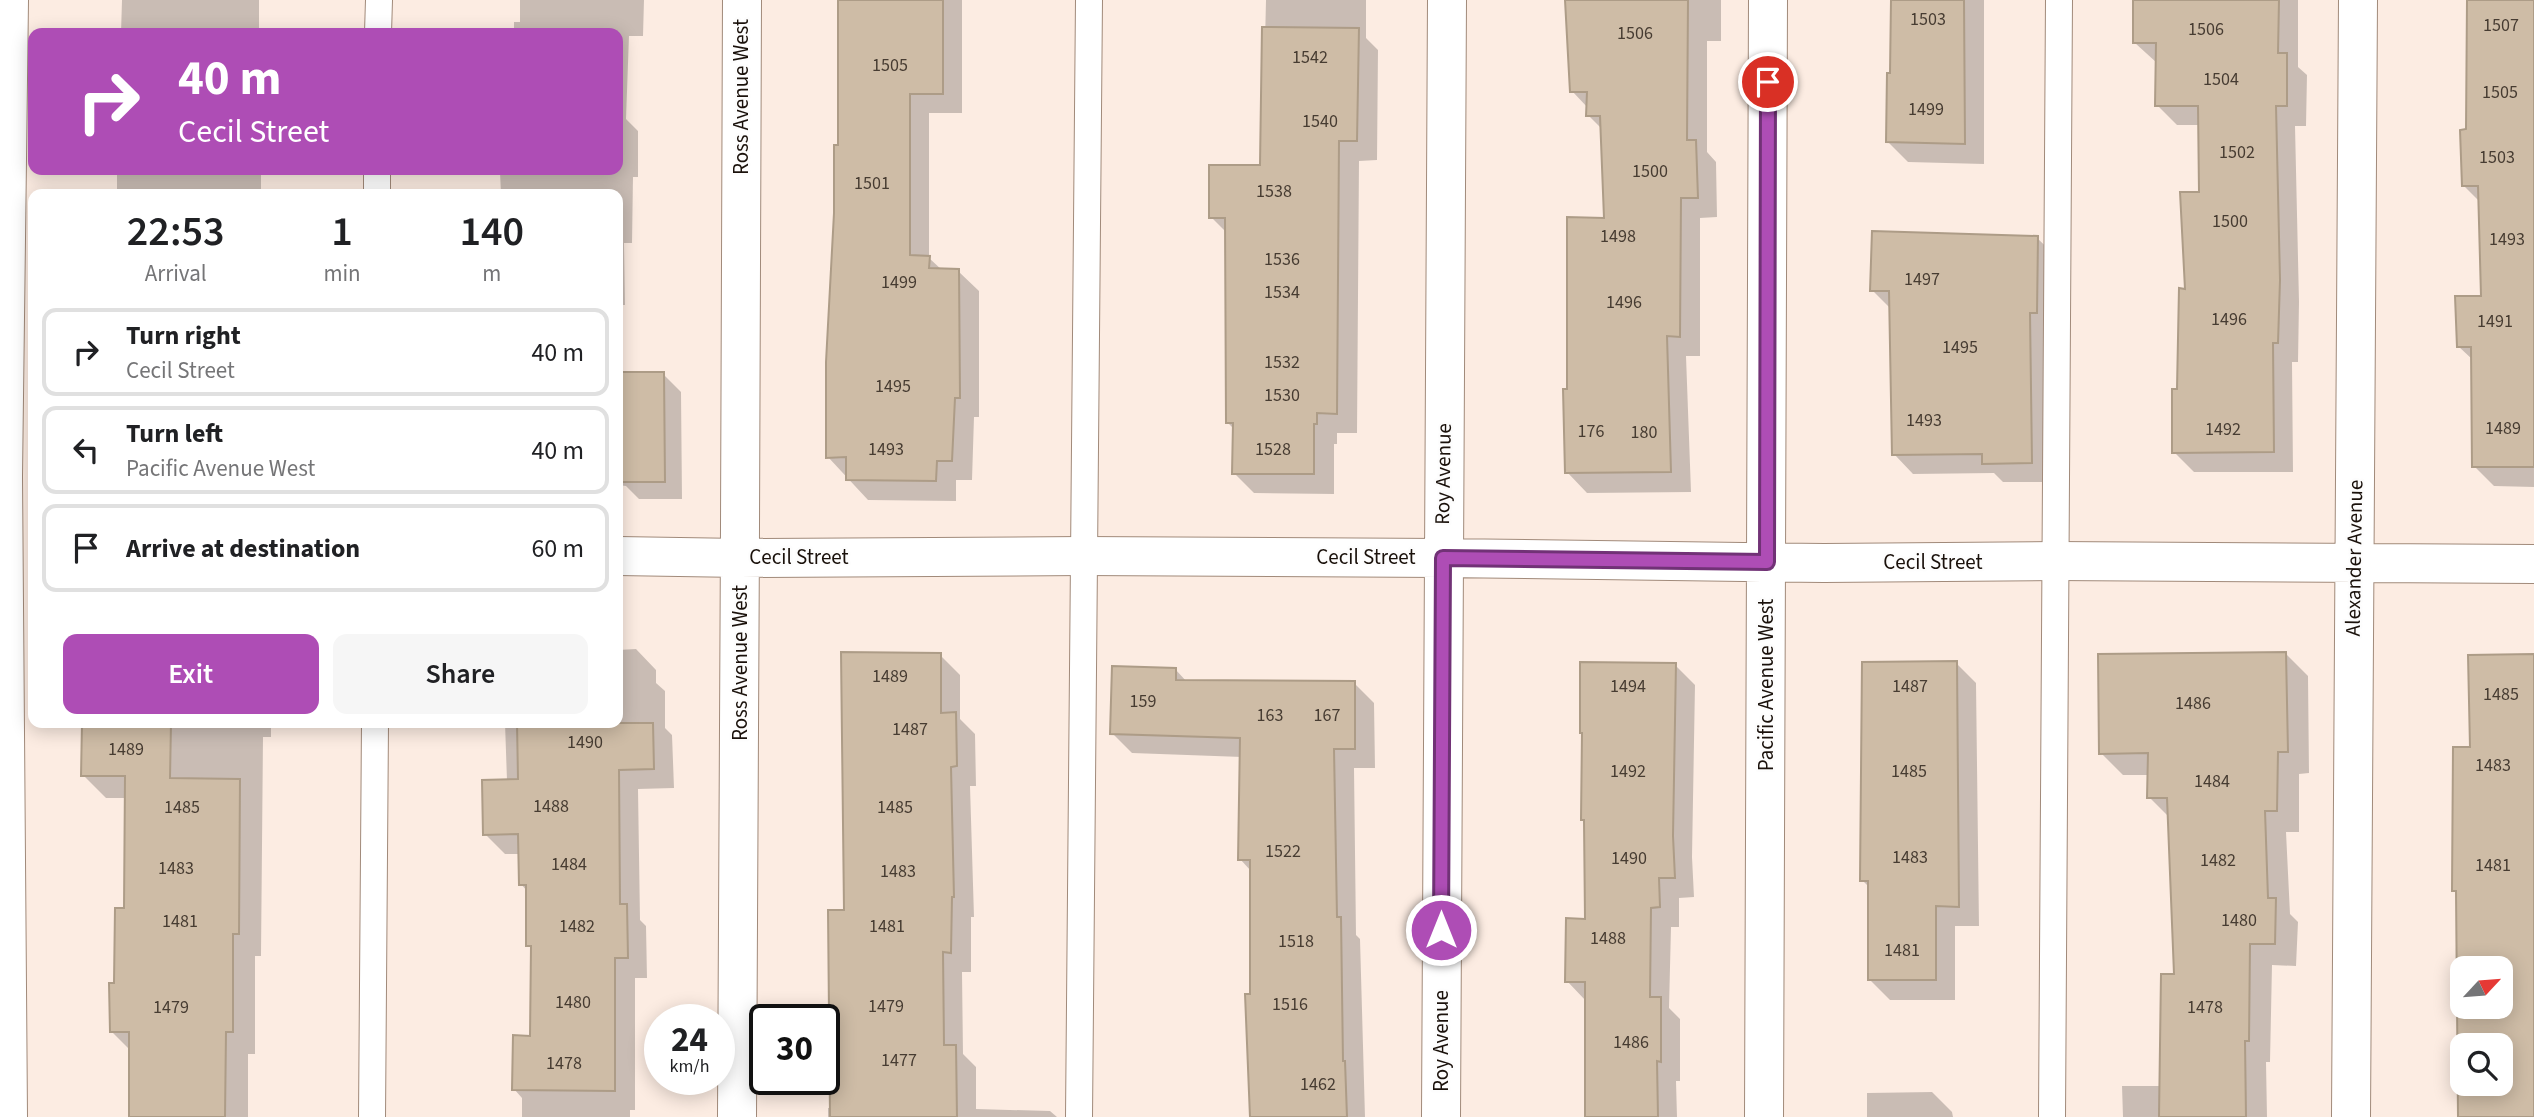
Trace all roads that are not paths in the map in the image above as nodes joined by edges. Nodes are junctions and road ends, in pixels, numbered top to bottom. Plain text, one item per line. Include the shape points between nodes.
1 (9, 0) edge
2 (379, 0) edge
3 (742, 0) edge
4 (1088, 0) edge
5 (1447, 0) edge
6 (1768, 0) edge
7 (2059, 0) edge
8 (2358, 0) edge
9 (378, 28) edge
10 (12, 549) edge
11 (623, 556) edge
12 (1083, 556) junction
13 (741, 558) junction
14 (1443, 558) junction
15 (2055, 561) junction
16 (1767, 562) junction
17 (2353, 563) junction
18 (2534, 564) edge
19 (374, 728) edge
20 (8, 1117) edge
21 (372, 1117) edge
22 (737, 1117) edge
23 (1079, 1117) edge
24 (1441, 1117) edge
25 (1764, 1117) edge
26 (2052, 1117) edge
27 (2351, 1117) edge

1 - 10 street
2 - 9 lane
3 - 13 street, Ross Avenue West
4 - 12 lane
5 - 14 street, Roy Avenue
6 - 16 street, Pacific Avenue West
7 - 15 lane
8 - 17 street, Alexander Avenue
10 - 20 street
11 - 13 street, Cecil Street
12 - 13 street, Cecil Street
12 - 14 street, Cecil Street
12 - 23 lane
13 - 22 street, Ross Avenue West
14 - 16 street, Cecil Street
14 - 24 street, Roy Avenue
15 - 16 street, Cecil Street
15 - 17 street, Cecil Street
15 - 26 lane
16 - 25 street, Pacific Avenue West
17 - 18 street, Cecil Street
17 - 27 street, Alexander Avenue
19 - 21 lane

